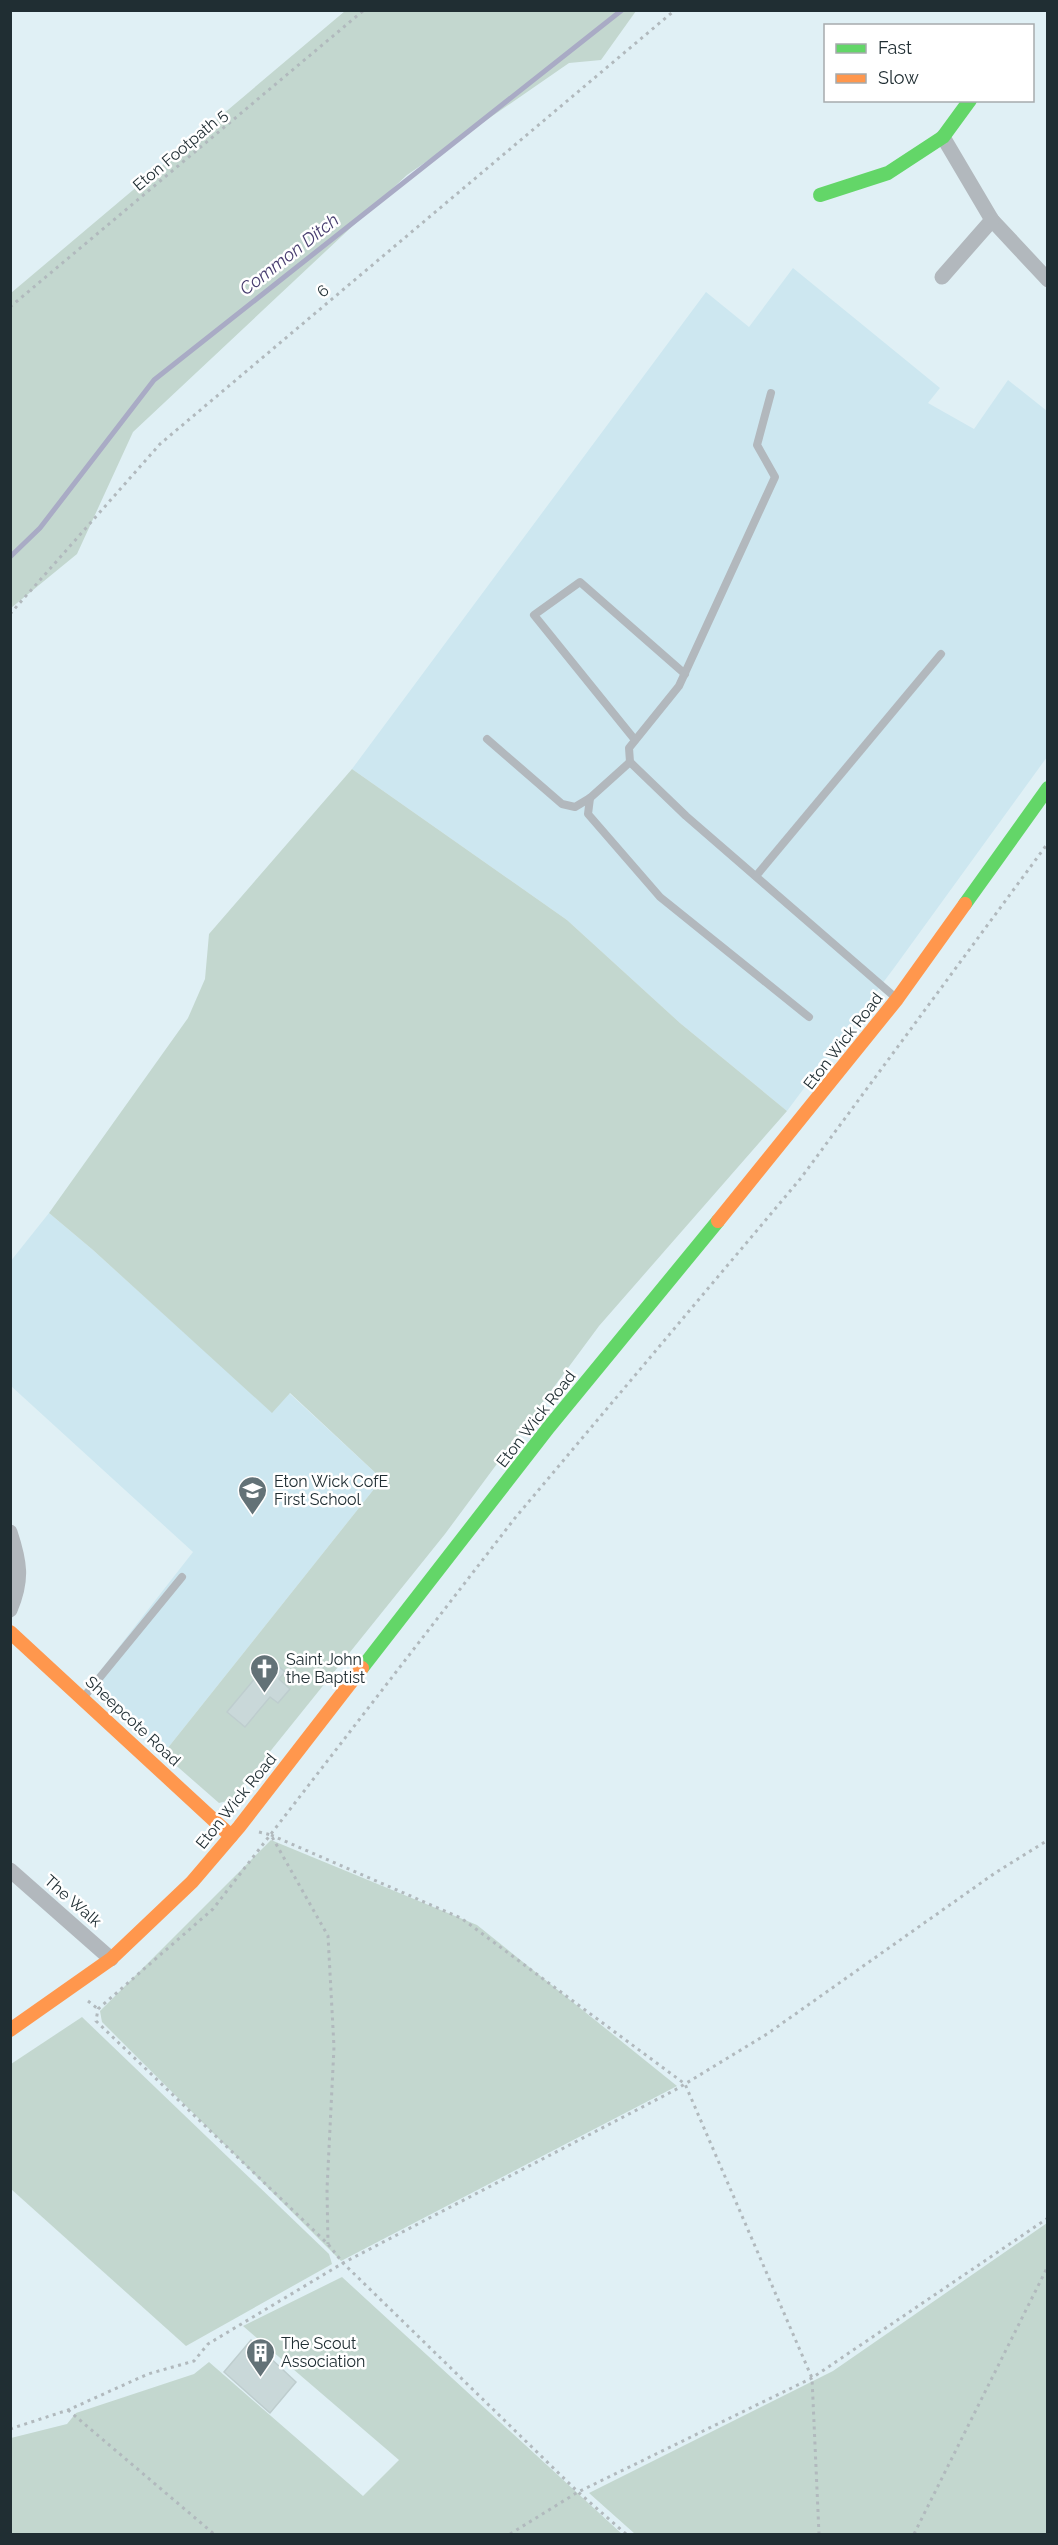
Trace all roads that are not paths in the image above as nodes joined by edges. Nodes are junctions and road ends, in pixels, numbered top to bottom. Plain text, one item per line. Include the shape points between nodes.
1 (969, 102) edge
2 (943, 137) junction
3 (820, 195) dead end
4 (992, 220) junction
5 (942, 277) dead end
6 (1047, 280) edge
7 (771, 393) dead end
8 (941, 654) dead end
9 (685, 674) junction
10 (487, 739) dead end
11 (635, 740) junction
12 (630, 762) junction
13 (1047, 788) edge
14 (590, 798) junction
15 (756, 876) junction
16 (897, 999) junction
17 (809, 1017) dead end
18 (10, 1532) edge
19 (182, 1577) dead end
20 (10, 1610) edge
21 (10, 1632) edge
22 (82, 1699) junction
23 (235, 1831) junction
24 (10, 1870) edge
25 (111, 1959) junction
26 (10, 2030) edge

1 - 2 main road
2 - 3 main road via 888,173
2 - 4 street
4 - 5 street
4 - 6 street
7 - 9 lane via 757,445 775,477
8 - 15 lane
9 - 11 lane
9 - 11 lane via 580,582 534,615
10 - 14 lane via 562,804 575,807
11 - 12 lane via 629,748
12 - 14 lane
12 - 15 lane
13 - 16 main road, Eton Wick Road
14 - 17 lane via 588,814 660,897
15 - 16 lane
16 - 23 main road, Eton Wick Road via 549,1427
18 - 20 street via 20,1563 17,1594
19 - 22 lane
21 - 22 main road, Sheepcote Road
22 - 23 main road, Sheepcote Road
23 - 25 main road, Eton Wick Road via 192,1882
24 - 25 street, The Walk
25 - 26 main road, Eton Wick Road

